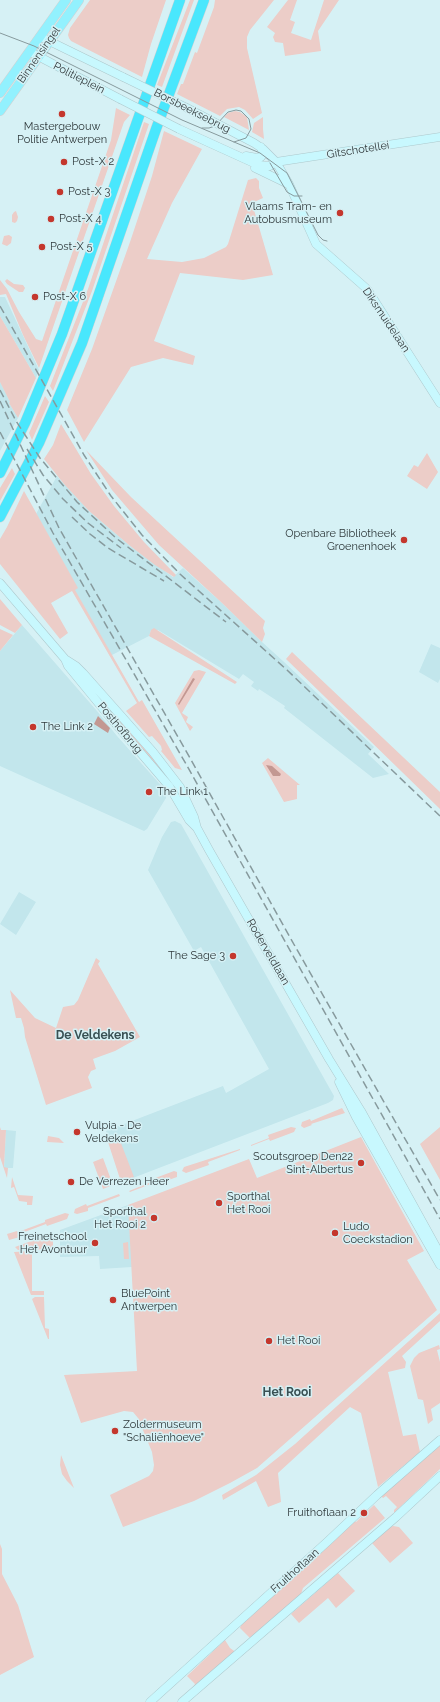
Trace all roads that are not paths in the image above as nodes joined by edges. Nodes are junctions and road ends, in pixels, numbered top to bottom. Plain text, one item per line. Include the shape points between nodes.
1 (66, 0) edge
2 (79, 0) edge
3 (180, 0) edge
4 (204, 0) edge
5 (40, 37) junction
6 (49, 41) junction
7 (30, 52) junction
8 (38, 57) junction
9 (123, 77) joint
10 (0, 93) edge
11 (120, 99) joint
12 (0, 111) edge
13 (440, 137) edge
14 (261, 147) junction
15 (234, 154) junction
16 (276, 162) junction
17 (289, 184) junction
18 (440, 403) edge
19 (0, 473) edge
20 (0, 517) edge
21 (2, 586) edge
22 (65, 659) junction
23 (180, 787) joint
24 (175, 796) joint
25 (197, 828) junction
26 (353, 1111) junction
27 (440, 1254) edge
28 (440, 1265) edge
29 (440, 1440) edge
30 (440, 1476) edge
31 (150, 1702) edge
32 (182, 1702) edge

1 - 5 main road, Binnensingel
2 - 6 main road, Binnensingel
3 - 19 highway via 64,328 25,423
4 - 20 highway via 82,343 39,443
5 - 6 street, Politieplein
5 - 7 main road, Binnensingel
6 - 8 main road, Binnensingel
6 - 9 street, Politieplein
7 - 8 street, Politieplein
7 - 10 main road, Binnensingel
8 - 11 street, Politieplein
8 - 12 main road, Binnensingel
9 - 14 street, Borsbeeksebrug, bridge
11 - 15 street, Borsbeeksebrug, bridge
13 - 16 street, Gitschotellei
14 - 15 street, Borsbeeksebrug via 263,154 260,158
14 - 16 street, Borsbeeksebrug
15 - 16 street, Borsbeeksebrug via 261,166 270,166
15 - 17 street via 251,166
16 - 17 street, Diksmuidelaan
17 - 18 street, Diksmuidelaan via 316,244 367,289
21 - 22 street, Posthofbrug
22 - 23 street, Posthofbrug via 83,673 153,752
22 - 24 street, Posthofbrug
23 - 25 street, Roderveldlaan
24 - 25 street, Roderveldlaan via 189,820
25 - 26 street, Roderveldlaan via 339,1076 339,1084 352,1101
26 - 27 street, Roderveldlaan
26 - 28 street, Roderveldlaan
29 - 31 street, Fruithoflaan
30 - 32 street

